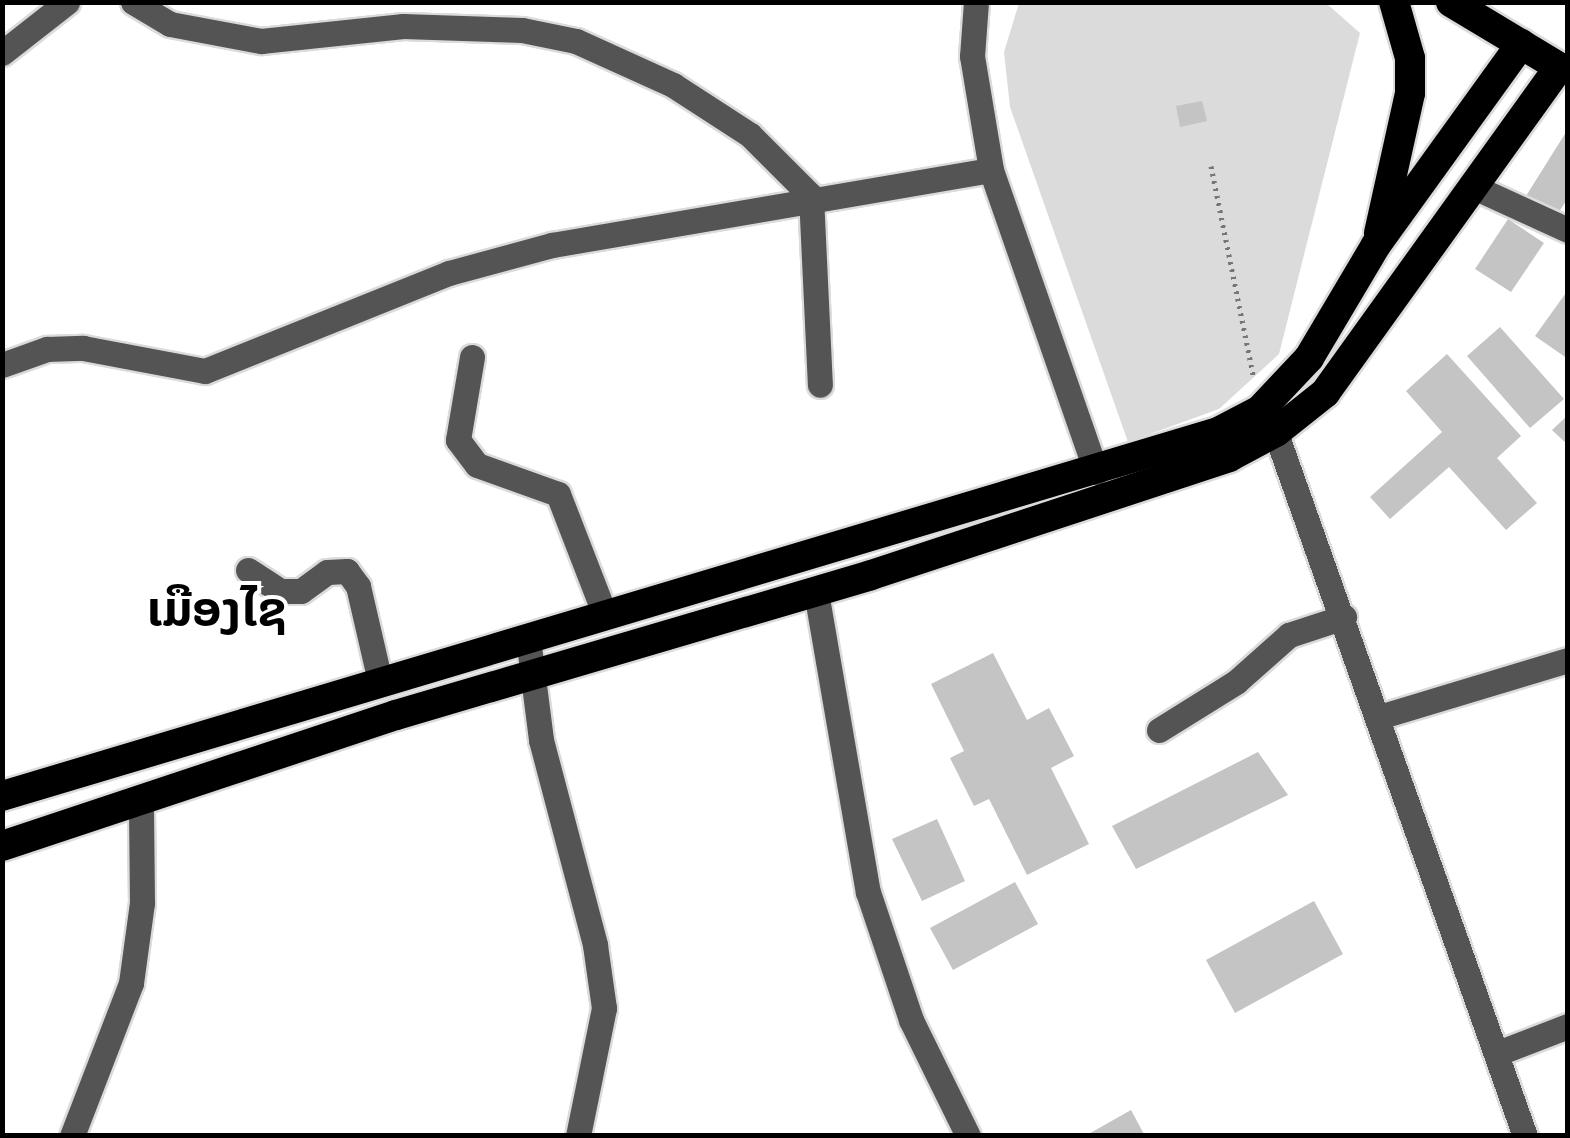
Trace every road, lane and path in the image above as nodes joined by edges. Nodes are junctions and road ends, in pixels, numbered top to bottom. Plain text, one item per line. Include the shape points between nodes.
1 (68, 2) edge
2 (133, 2) edge
3 (976, 2) edge
4 (1394, 2) edge
5 (1452, 2) edge
6 (1521, 44) junction
7 (2, 53) edge
8 (1564, 62) edge
9 (1212, 166) dead end
10 (990, 170) junction
11 (1474, 187) junction
12 (811, 196) junction
13 (1568, 230) edge
14 (1376, 245) junction
15 (472, 358) dead end
16 (2, 364) edge
17 (820, 384) dead end
18 (1267, 416) junction
19 (1096, 472) junction
20 (858, 542) junction
21 (248, 570) dead end
22 (871, 575) junction
23 (816, 592) junction
24 (605, 615) junction
25 (1344, 617) junction
26 (528, 638) junction
27 (1568, 660) edge
28 (538, 678) junction
29 (380, 681) junction
30 (1379, 718) junction
31 (1159, 730) dead end
32 (2, 796) edge
33 (140, 804) junction
34 (2, 846) edge
35 (1568, 1026) edge
36 (1498, 1053) junction
37 (72, 1136) edge
38 (578, 1136) edge
39 (968, 1136) edge
40 (1525, 1136) edge

1 - 7 street
2 - 12 street via 170,24 261,41 403,26 522,30 576,41 672,85 750,135
3 - 10 street via 972,56
4 - 14 highway via 1410,58 1410,93
5 - 6 highway
6 - 8 highway
6 - 14 highway
8 - 11 highway
9 - 18 path
10 - 12 street
10 - 19 street
11 - 13 street
11 - 18 highway via 1325,393
12 - 16 street via 449,273 205,372 83,348 47,349
12 - 17 street
14 - 18 highway
15 - 24 street via 458,440 477,465 558,494
18 - 19 highway
18 - 22 highway via 1229,457
18 - 25 street
19 - 20 highway
20 - 22 highway
20 - 24 highway
21 - 29 street via 280,591 301,591 327,572 347,571 358,586
22 - 23 highway
23 - 28 highway
23 - 39 street via 873,910 911,1020
24 - 26 highway
25 - 30 street
25 - 31 street via 1289,635 1236,682
26 - 28 street
26 - 29 highway
27 - 30 street
28 - 33 highway via 396,715
28 - 38 street via 541,740 595,945 604,1008
29 - 32 highway
30 - 36 street
33 - 34 highway
33 - 37 street via 142,903 131,983
35 - 36 street
36 - 40 street

